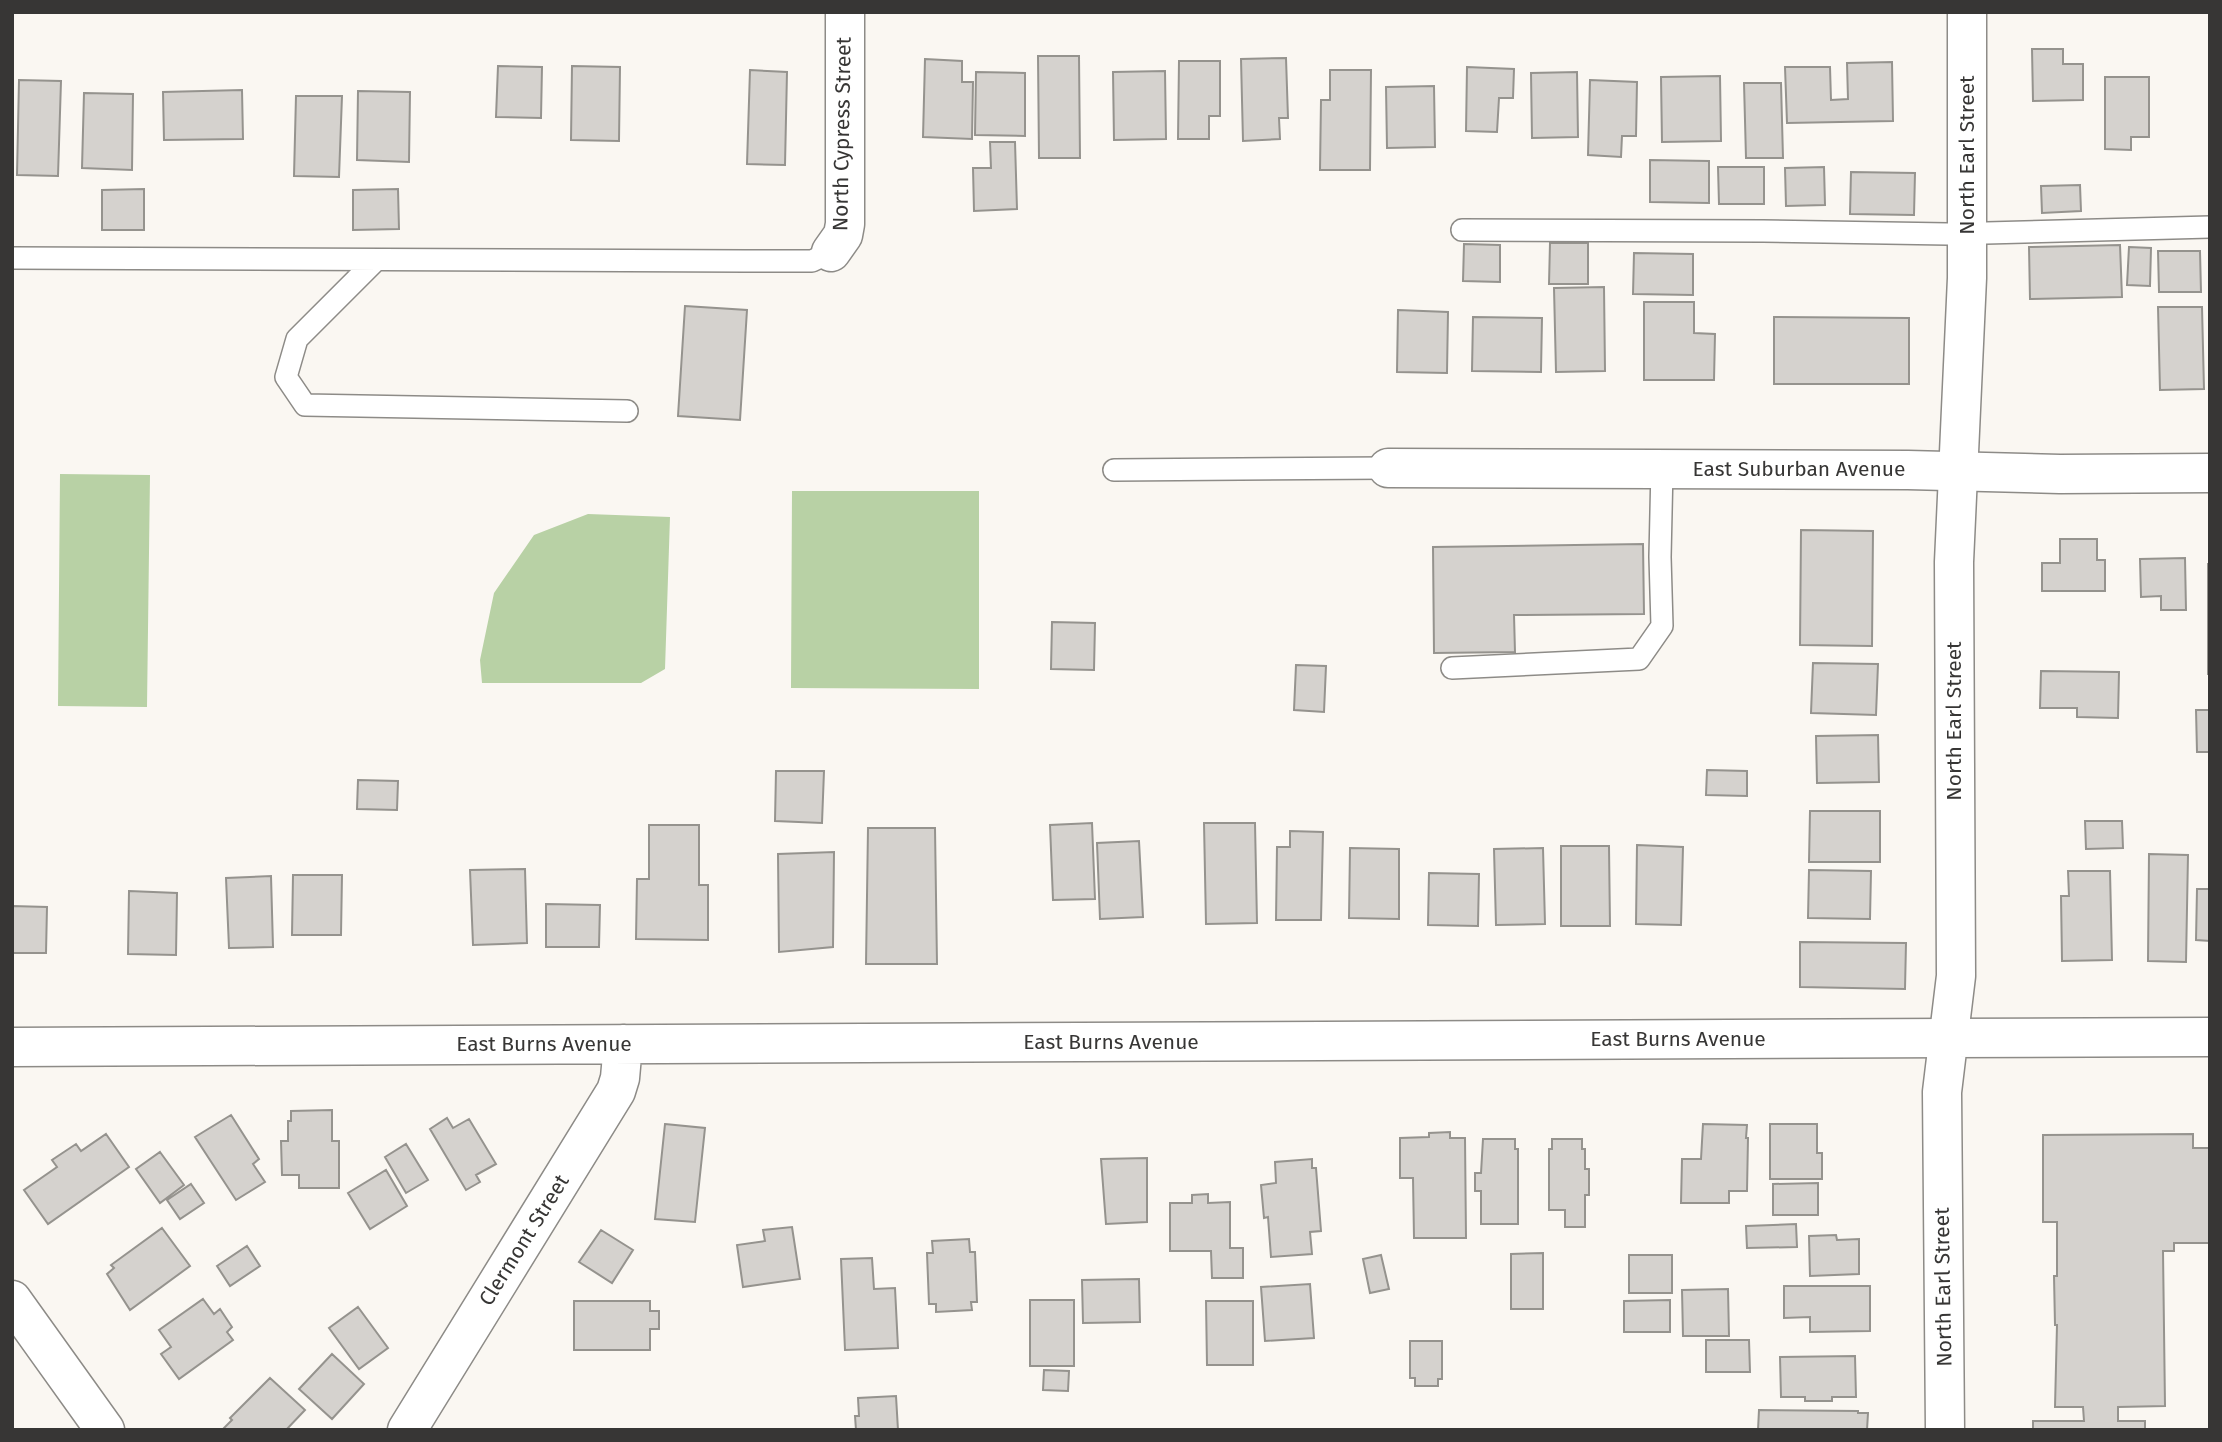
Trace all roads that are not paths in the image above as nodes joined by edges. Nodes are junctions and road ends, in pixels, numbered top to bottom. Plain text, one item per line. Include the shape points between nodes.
1 (845, 12) edge
2 (1967, 12) edge
3 (2210, 227) edge
4 (1462, 230) dead end
5 (1968, 233) junction
6 (831, 252) joint
7 (12, 258) edge
8 (376, 260) junction
9 (627, 411) dead end
10 (1388, 468) joint
11 (1662, 468) junction
12 (1114, 470) dead end
13 (1958, 471) junction
14 (2210, 473) edge
15 (1452, 668) dead end
16 (2210, 1037) edge
17 (1949, 1038) junction
18 (622, 1044) junction
19 (12, 1047) edge
20 (12, 1300) edge
21 (105, 1430) edge
22 (407, 1430) edge
23 (1945, 1430) edge

1 - 6 street, North Cypress Street via 845,224
2 - 5 street, North Earl Street
3 - 5 lane
4 - 5 lane
5 - 13 street, North Earl Street
6 - 8 lane via 812,261
7 - 8 lane
8 - 9 lane via 297,339 286,377 305,405
10 - 11 street, East Suburban Avenue
10 - 12 lane
11 - 13 street, East Suburban Avenue
11 - 15 lane via 1662,626 1639,659
13 - 14 street, East Suburban Avenue
13 - 17 street, North Earl Street via 1954,562 1956,976
16 - 17 street, East Burns Avenue
17 - 18 street, East Burns Avenue
17 - 23 street, North Earl Street via 1942,1085
18 - 19 street, East Burns Avenue
18 - 22 street, Clermont Street via 615,1091
20 - 21 street

